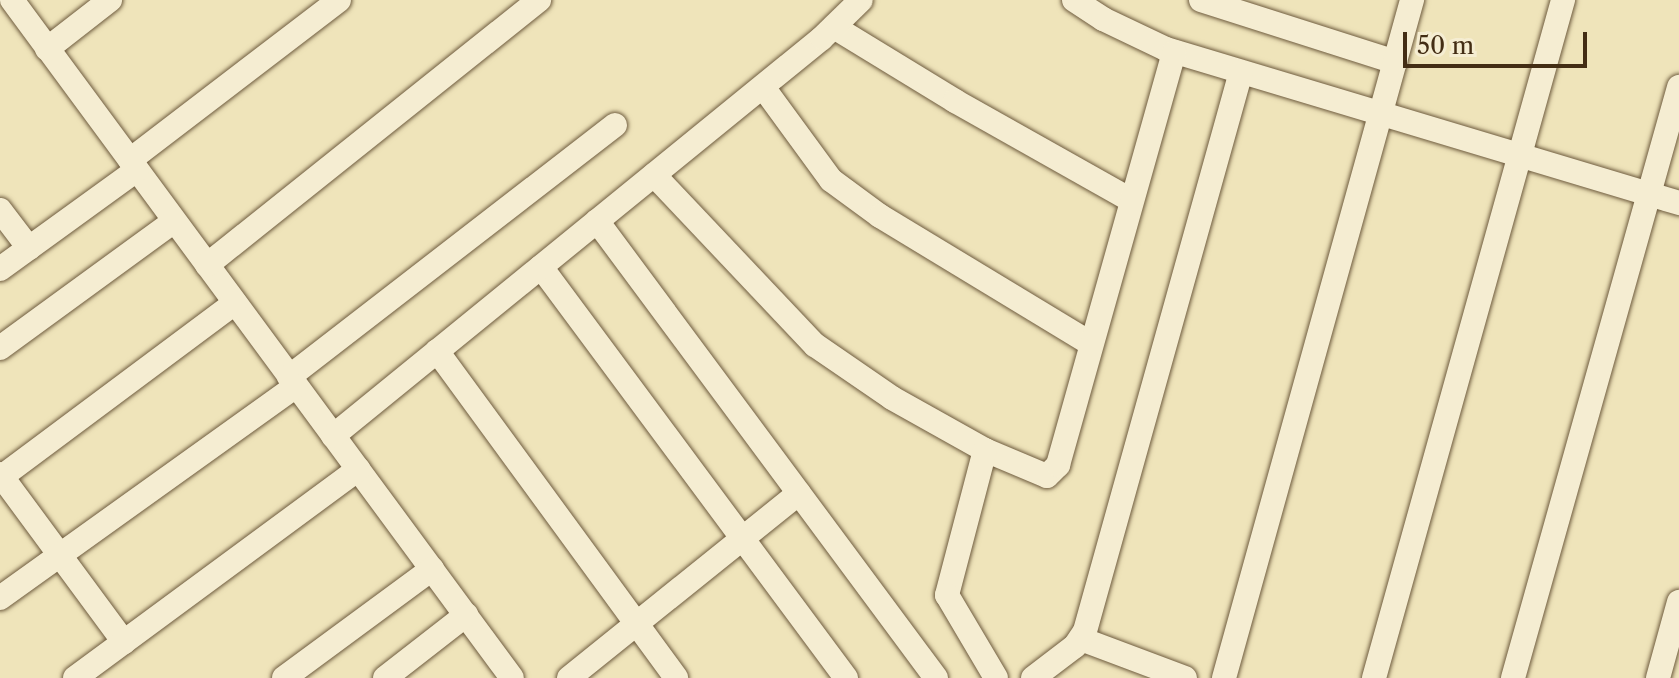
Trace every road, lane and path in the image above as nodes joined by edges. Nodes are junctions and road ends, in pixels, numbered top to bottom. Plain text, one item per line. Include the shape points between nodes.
1 (12, 0) edge
2 (110, 0) edge
3 (339, 0) edge
4 (539, 0) edge
5 (861, 0) edge
6 (1074, 0) edge
7 (1201, 0) edge
8 (1412, 0) edge
9 (1563, 0) edge
10 (834, 27) junction
11 (47, 49) junction
12 (1174, 52) junction
13 (1395, 62) junction
14 (1241, 72) junction
15 (763, 87) junction
16 (1679, 87) edge
17 (1381, 114) junction
18 (615, 125) dead end
19 (1521, 156) junction
20 (133, 165) junction
21 (654, 175) junction
22 (1649, 194) junction
23 (1131, 200) junction
24 (1679, 203) edge
25 (0, 210) edge
26 (174, 221) junction
27 (597, 221) junction
28 (29, 248) junction
29 (207, 265) junction
30 (541, 267) junction
31 (0, 269) edge
32 (235, 303) junction
33 (1090, 343) junction
34 (0, 348) edge
35 (437, 351) junction
36 (293, 381) junction
37 (333, 436) junction
38 (985, 450) junction
39 (358, 469) junction
40 (0, 476) edge
41 (799, 493) junction
42 (742, 539) junction
43 (60, 555) junction
44 (432, 569) junction
45 (0, 598) edge
46 (1679, 602) edge
47 (466, 615) junction
48 (637, 624) junction
49 (1081, 639) junction
50 (124, 642) junction
51 (509, 677) edge
52 (75, 678) edge
53 (284, 678) edge
54 (385, 678) edge
55 (569, 678) edge
56 (676, 678) edge
57 (846, 678) edge
58 (936, 678) edge
59 (996, 678) edge
60 (1033, 678) edge
61 (1183, 678) edge
62 (1224, 678) edge
63 (1374, 678) edge
64 (1513, 678) edge
65 (1658, 678) edge

1 - 11 street
2 - 11 street
3 - 20 street
4 - 29 street
5 - 10 street
6 - 12 street
7 - 13 street
8 - 13 street
9 - 19 street
10 - 15 street
10 - 23 street
11 - 20 street
12 - 14 street
12 - 23 street
13 - 17 street
14 - 17 street
14 - 49 street
15 - 21 street
15 - 33 street via 831,180 880,216
16 - 22 street
17 - 19 street
17 - 62 street
18 - 36 street
19 - 22 street
19 - 63 street
20 - 26 street
20 - 28 street
21 - 27 street
21 - 38 street via 815,345 892,398
22 - 24 street
22 - 64 street
23 - 33 street
25 - 28 street
26 - 29 street
26 - 34 street
27 - 30 street
27 - 41 street
28 - 31 street
29 - 32 street
30 - 35 street
30 - 42 street
32 - 36 street
32 - 40 street
33 - 38 street via 1055,470 1040,475
35 - 37 street
35 - 48 street
36 - 37 street
36 - 43 street
37 - 39 street
38 - 59 street via 947,595
39 - 44 street
39 - 50 street
40 - 43 street
41 - 42 street
41 - 58 street
42 - 48 street
42 - 57 street
43 - 45 street
43 - 50 street
44 - 47 street
44 - 53 street
46 - 65 street
47 - 51 street
47 - 54 street
48 - 55 street
48 - 56 street
49 - 60 street
49 - 61 street
50 - 52 street

